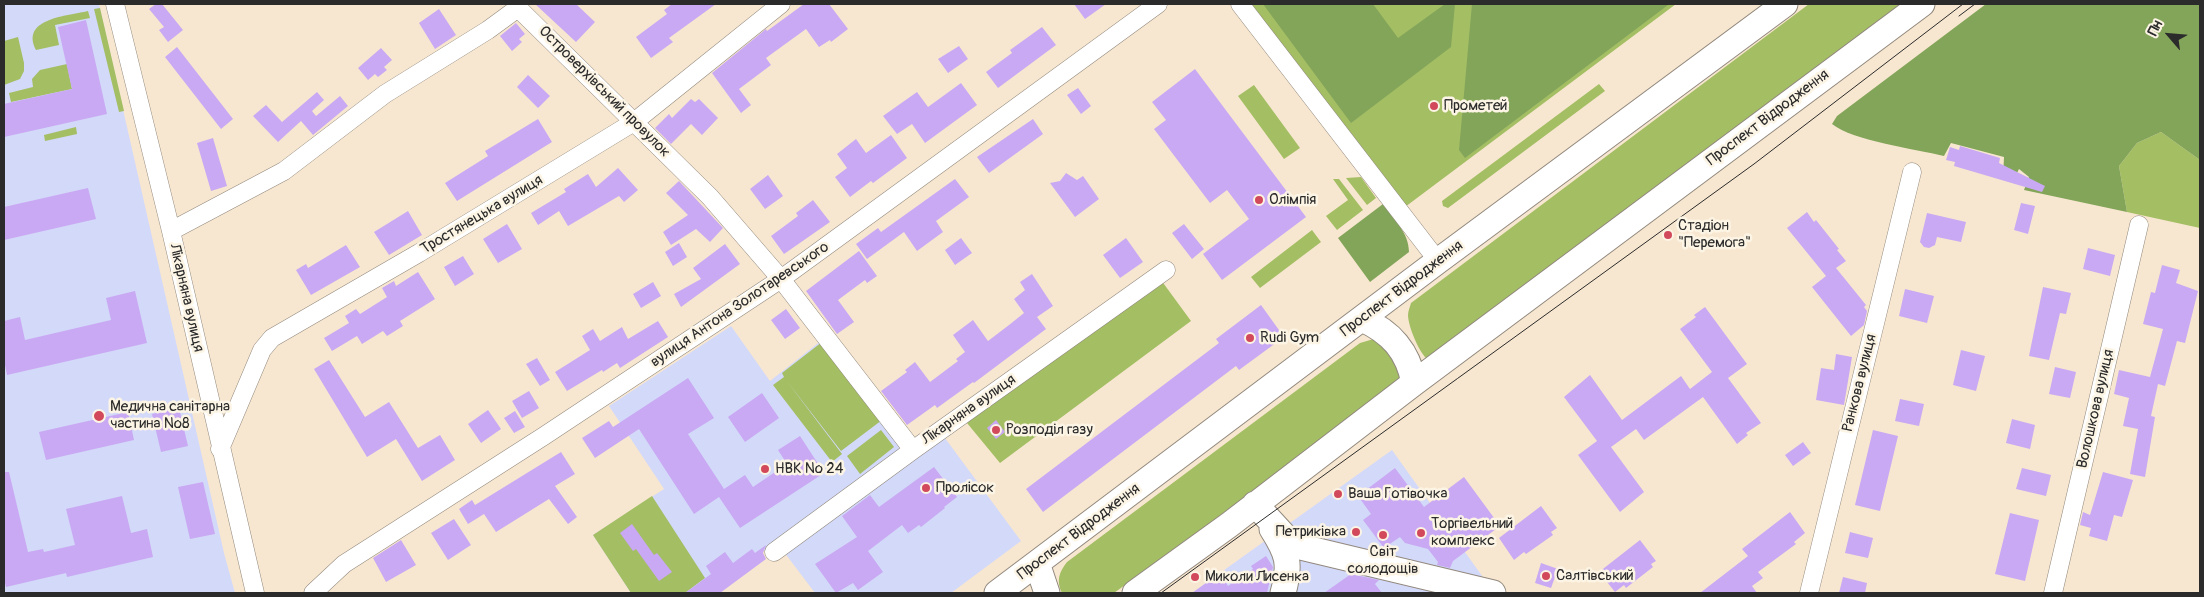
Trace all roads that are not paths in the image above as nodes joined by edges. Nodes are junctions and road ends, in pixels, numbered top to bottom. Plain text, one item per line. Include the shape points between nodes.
1 (115, 4) edge
2 (781, 4) edge
3 (1158, 4) edge
4 (1240, 4) edge
5 (1785, 4) edge
6 (1922, 4) edge
7 (517, 6) edge
8 (634, 122) junction
9 (1912, 172) dead end
10 (2139, 225) dead end
11 (171, 231) junction
12 (1438, 261) junction
13 (1166, 270) dead end
14 (781, 280) junction
15 (1362, 319) junction
16 (1414, 382) junction
17 (220, 449) junction
18 (914, 450) junction
19 (1255, 504) junction
20 (1316, 551) junction
21 (774, 552) dead end
22 (1037, 563) junction
23 (1286, 583) edge
24 (255, 593) edge
25 (313, 593) edge
26 (997, 593) edge
27 (1047, 593) edge
28 (1135, 593) edge
29 (1493, 593) edge
30 (1809, 593) edge
31 (2054, 593) edge

1 - 11 street, Лікарняна вулиця
2 - 8 street, Тростянецька вулиця
3 - 14 street, вулиця Антона Золотаревського
4 - 12 street
5 - 12 main road, Проспект Відродження
6 - 16 main road, Проспект Відродження
7 - 8 street, Островерхівський провулок
7 - 11 street, Островерхівський провулок via 488,30 385,94 284,171
8 - 14 street, Островерхівський провулок via 710,197
8 - 17 street, Тростянецька вулиця via 272,338 262,350
9 - 30 street, Ранкова вулиця
10 - 31 street, Волошкова вулиця
11 - 17 street, Лікарняна вулиця
12 - 15 main road, Проспект Відродження
13 - 18 street, Лікарняна вулиця
14 - 18 street, Островерхівський провулок
14 - 25 street, вулиця Антона Золотаревського via 344,564
15 - 16 main road via 1387,332 1396,341 1405,354
15 - 22 main road, Проспект Відродження
16 - 19 main road, Проспект Відродження
17 - 24 street, Лікарняна вулиця
18 - 21 street, Лікарняна вулиця
19 - 20 main road via 1289,541
19 - 23 main road via 1283,546 1287,557
19 - 28 main road, Проспект Відродження
20 - 23 street
20 - 29 main road
22 - 26 main road, Проспект Відродження
22 - 27 main road

